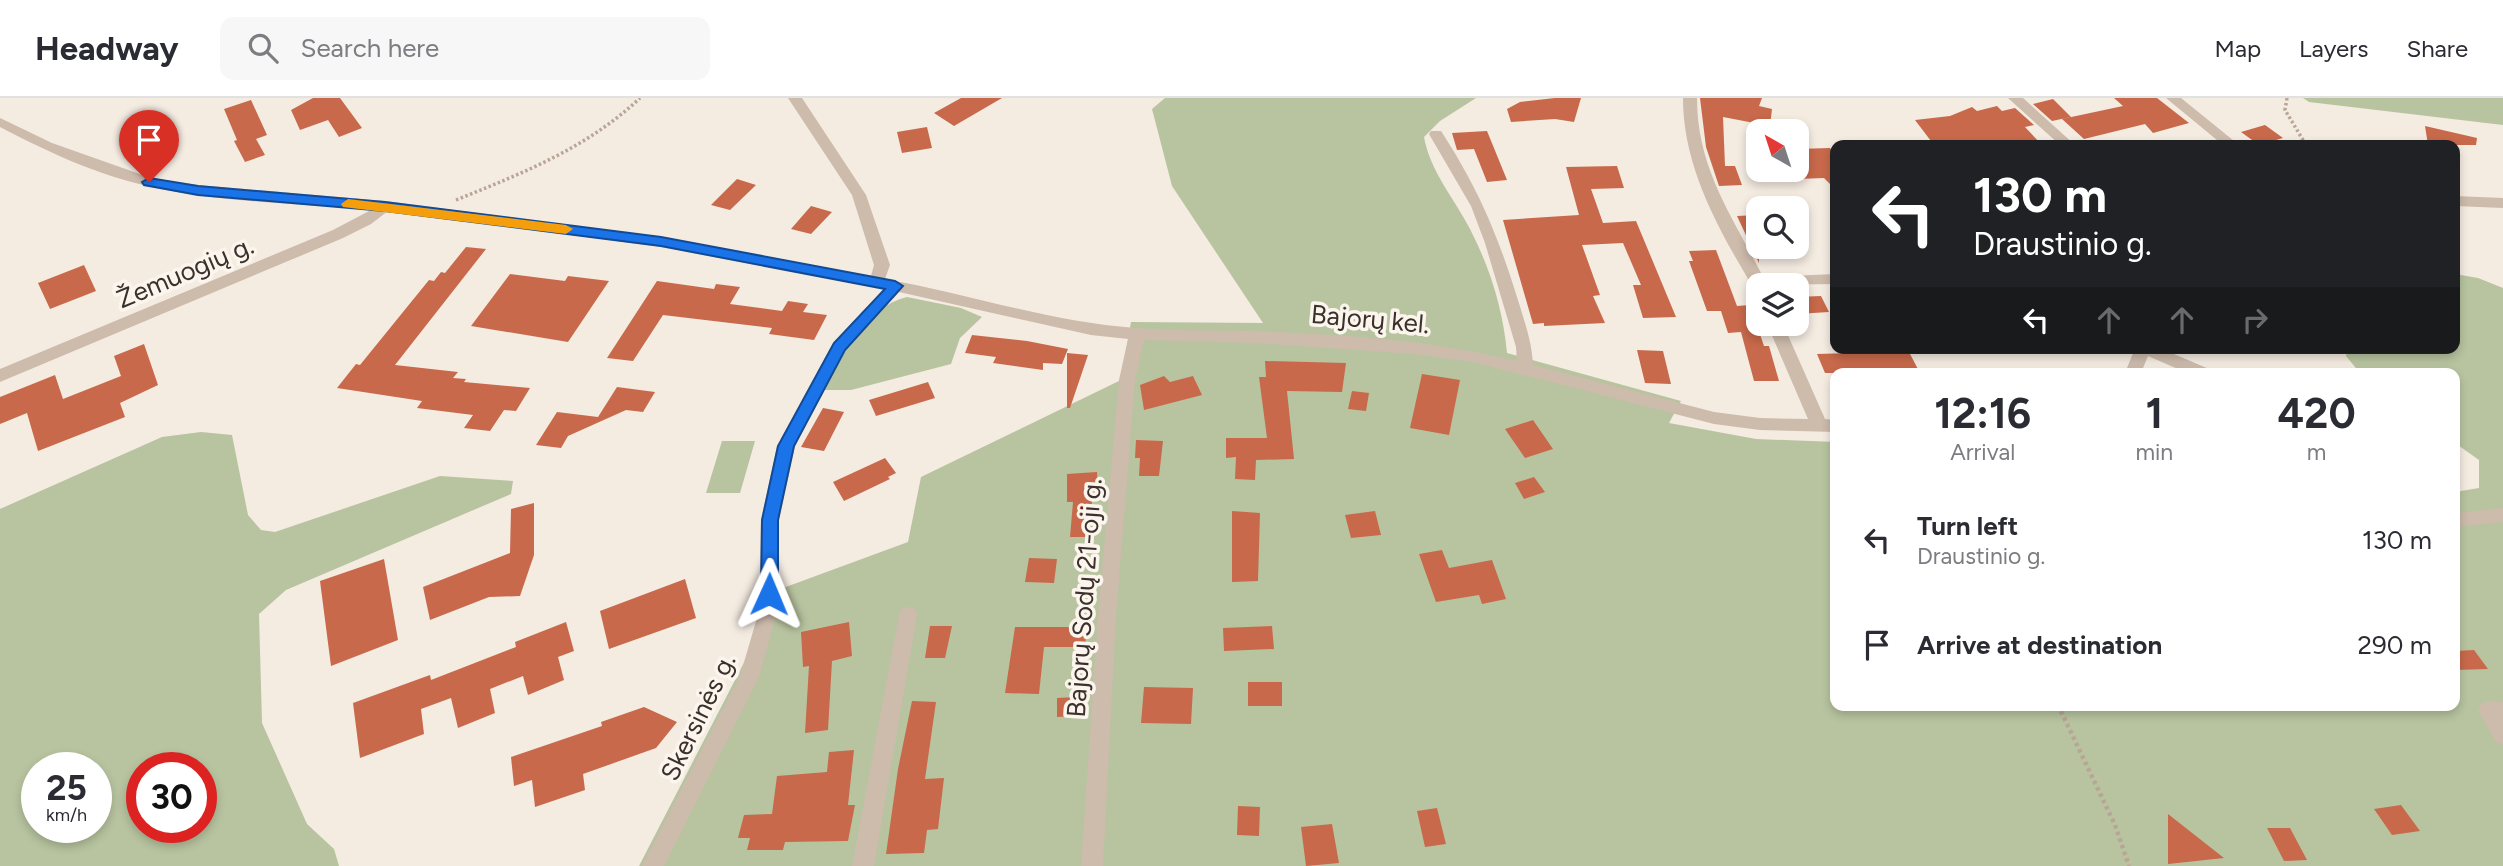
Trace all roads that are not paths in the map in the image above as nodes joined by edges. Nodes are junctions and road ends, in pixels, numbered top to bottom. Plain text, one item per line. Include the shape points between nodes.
1 (795, 98) edge
2 (1690, 98) edge
3 (2015, 98) edge
4 (2173, 98) edge
5 (0, 121) edge
6 (1436, 134) dead end
7 (2062, 140) edge
8 (2226, 140) edge
9 (2460, 201) edge
10 (2503, 203) edge
11 (385, 206) junction
12 (1752, 273) edge
13 (1830, 279) edge
14 (1809, 281) edge
15 (875, 282) junction
16 (895, 286) junction
17 (1137, 334) junction
18 (1781, 336) edge
19 (2157, 354) edge
20 (2191, 368) edge
21 (1525, 369) junction
22 (0, 376) edge
23 (1827, 426) edge
24 (2503, 515) edge
25 (2460, 519) edge
26 (908, 615) dead end
27 (2503, 711) edge
28 (2503, 736) edge
29 (653, 866) edge
30 (863, 866) edge
31 (1092, 866) edge

1 - 15 street via 859,195 882,265
2 - 12 street via 1688,128 1705,177 1717,210
3 - 7 street
4 - 8 street
5 - 11 street, Bajorų kel. via 47,146 149,182
6 - 21 street via 1478,206 1493,243 1524,347
9 - 10 street
11 - 15 street, Bajorų kel. via 661,242
11 - 22 street, Žemuogių g. via 338,234
13 - 14 street
15 - 16 street, Bajorų kel.
16 - 17 street, Bajorų kel. via 1047,322
16 - 29 street, Skersinės g. via 839,347 786,446 770,520 768,611 760,645 749,677
17 - 21 street, Bajorų kel. via 1364,343 1473,356
17 - 31 street, Bajorų Sodų 21-oji g. via 1126,394 1107,616
18 - 23 street
19 - 20 street
21 - 23 street, Bajorų kel. via 1714,418
24 - 25 street
26 - 30 street
27 - 28 street via 2488,710

